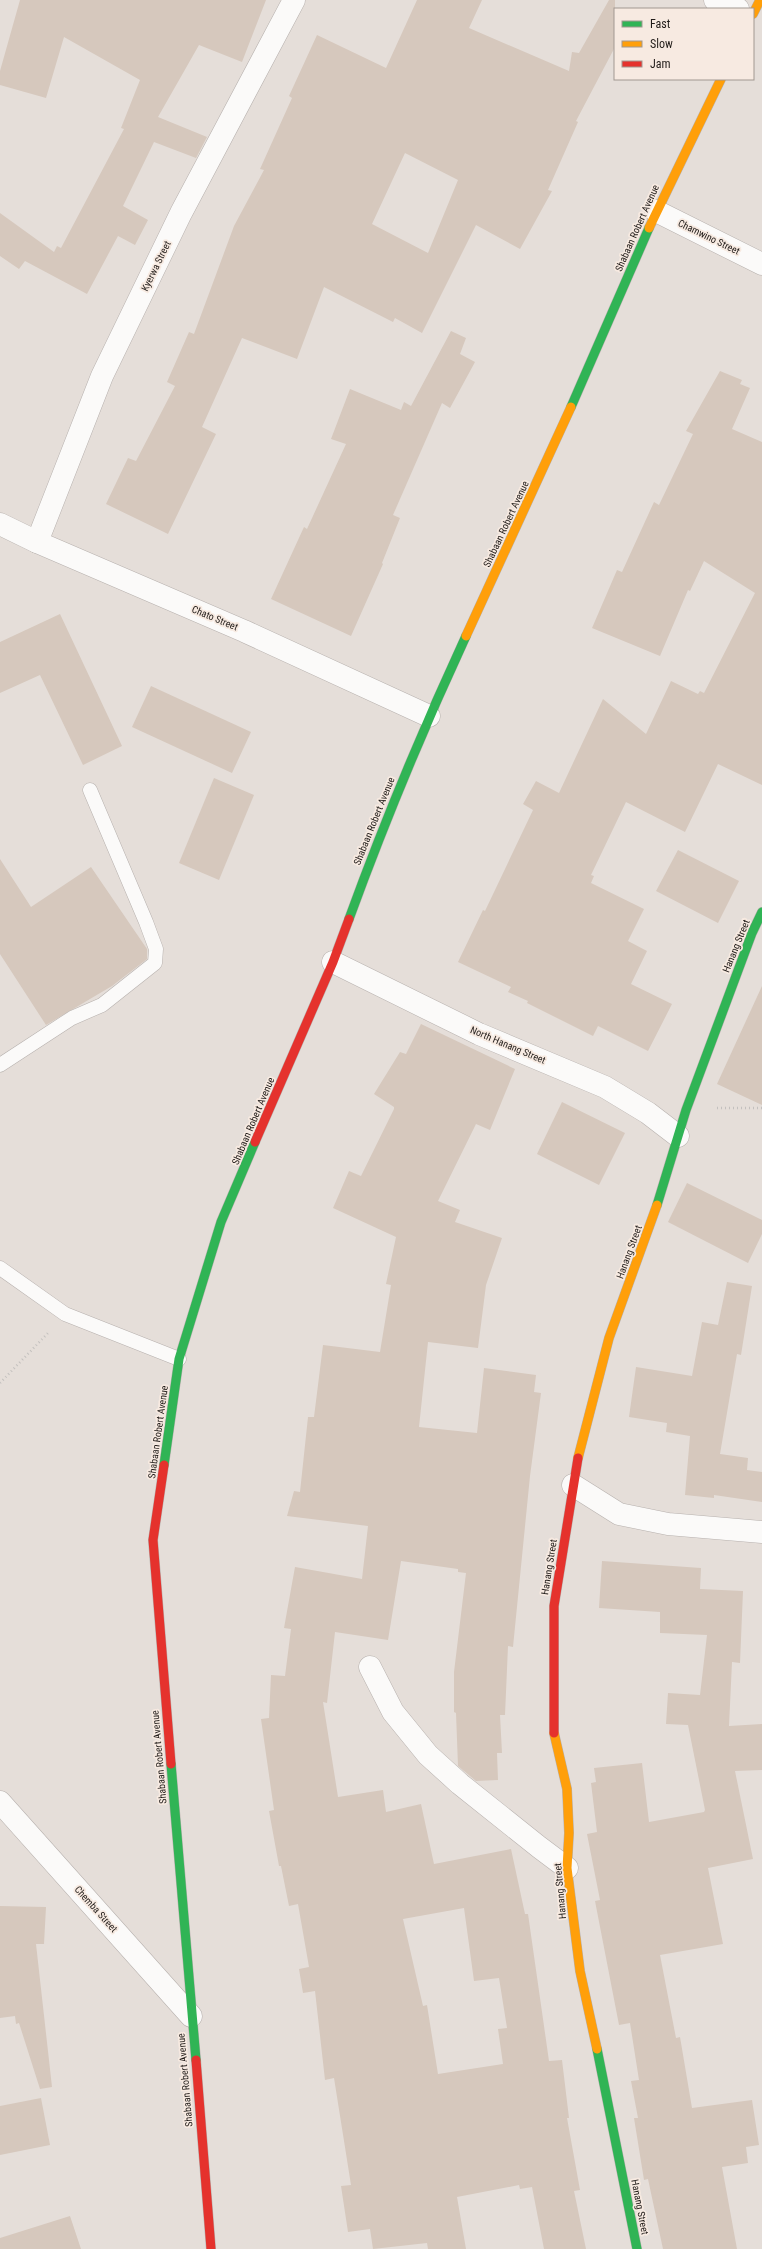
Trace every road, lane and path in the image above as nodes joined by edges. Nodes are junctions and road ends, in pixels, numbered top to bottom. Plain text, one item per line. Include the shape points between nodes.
1 (294, 0) edge
2 (715, 0) edge
3 (760, 0) edge
4 (735, 8) edge
5 (754, 12) edge
6 (721, 80) edge
7 (656, 211) junction
8 (762, 264) edge
9 (0, 524) edge
10 (37, 542) junction
11 (429, 716) junction
12 (90, 790) dead end
13 (762, 912) edge
14 (333, 962) junction
15 (0, 1064) edge
16 (762, 1108) edge
17 (686, 1110) junction
18 (678, 1136) junction
19 (0, 1268) edge
20 (66, 1314) junction
21 (179, 1359) junction
22 (0, 1383) edge
23 (573, 1485) junction
24 (762, 1532) edge
25 (370, 1668) dead end
26 (0, 1802) edge
27 (567, 1868) junction
28 (191, 2016) junction
29 (211, 2249) edge
30 (637, 2249) edge

1 - 10 street, Kyerwa Street via 182,213 102,376
2 - 4 street
3 - 5 main road
6 - 7 main road, Shabaan Robert Avenue
7 - 8 street, Chamwino Street
7 - 11 main road, Shabaan Robert Avenue via 558,438
9 - 10 street, Chato Street
10 - 11 street, Chato Street via 244,631
11 - 14 main road, Shabaan Robert Avenue via 376,843
12 - 15 lane via 146,922 156,949 155,963 102,1005 72,1018
13 - 17 main road, Hanang Street
14 - 18 street, North Hanang Street via 479,1034 605,1087 648,1113
14 - 21 main road, Shabaan Robert Avenue via 221,1222
16 - 17 path
17 - 18 main road, Hanang Street
18 - 23 main road, Hanang Street via 650,1228 609,1338
19 - 20 lane
20 - 21 lane
20 - 22 path
21 - 28 main road, Shabaan Robert Avenue via 153,1540
23 - 24 street via 619,1514 668,1524
23 - 27 main road, Hanang Street via 554,1606 553,1728 567,1789
25 - 27 street via 393,1712 428,1755 500,1817
26 - 28 street, Chemba Street
27 - 30 main road, Hanang Street via 580,1971 610,2107
28 - 29 main road, Shabaan Robert Avenue

